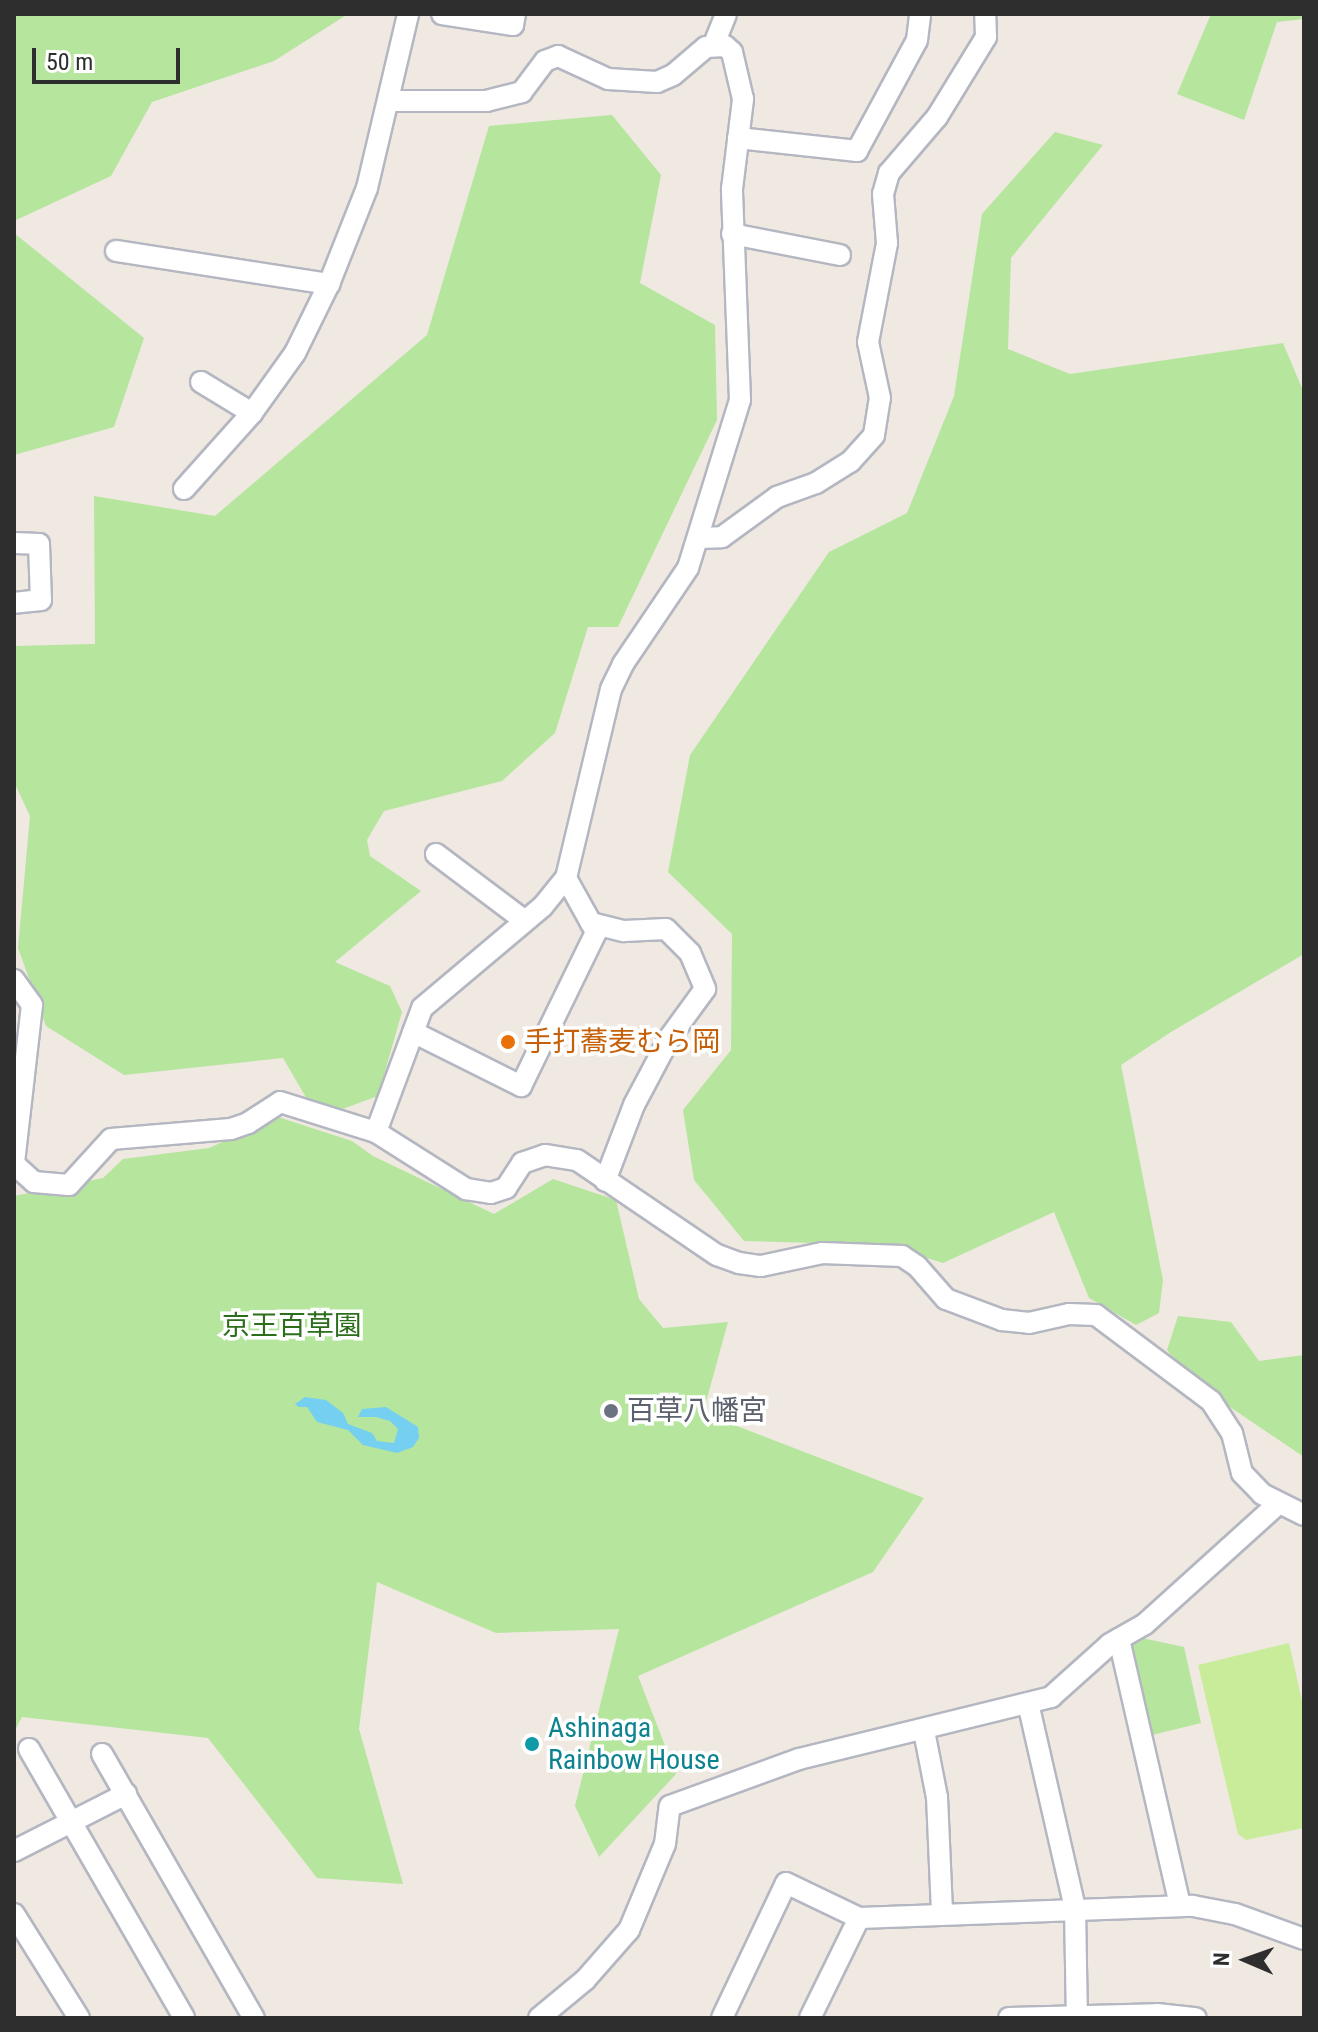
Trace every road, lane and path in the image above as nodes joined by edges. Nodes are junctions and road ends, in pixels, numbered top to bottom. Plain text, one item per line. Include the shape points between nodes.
1 (408, 14) edge
2 (442, 14) edge
3 (515, 14) edge
4 (726, 14) edge
5 (920, 14) edge
6 (985, 14) edge
7 (714, 44) junction
8 (389, 101) junction
9 (738, 138) junction
10 (732, 234) junction
11 (116, 251) dead end
12 (840, 255) dead end
13 (329, 284) junction
14 (201, 382) dead end
15 (252, 413) junction
16 (184, 489) dead end
17 (699, 538) junction
18 (14, 543) edge
19 (14, 603) edge
20 (436, 854) dead end
21 (566, 878) junction
22 (525, 921) junction
23 (591, 923) junction
24 (14, 980) edge
25 (413, 1032) junction
26 (376, 1132) junction
27 (16, 1140) edge
28 (605, 1181) junction
29 (1278, 1504) junction
30 (1304, 1515) edge
31 (1119, 1639) junction
32 (1028, 1703) junction
33 (924, 1731) junction
34 (29, 1749) dead end
35 (102, 1754) dead end
36 (126, 1794) junction
37 (71, 1821) junction
38 (14, 1851) edge
39 (1180, 1905) junction
40 (1075, 1908) junction
41 (942, 1913) junction
42 (14, 1914) edge
43 (859, 1918) junction
44 (1304, 1939) edge
45 (1077, 2017) edge
46 (79, 2018) edge
47 (184, 2018) edge
48 (254, 2018) edge
49 (539, 2018) edge
50 (722, 2018) edge
51 (810, 2018) edge
52 (1009, 2018) edge
53 (1196, 2018) edge

1 - 8 street
2 - 3 street via 513,25
4 - 7 street
5 - 9 street via 917,40 857,151
6 - 17 street via 986,37 937,117 889,173 883,194 887,243 868,342 880,398 874,435 850,462 816,483 777,497 722,537
7 - 8 street via 657,82 608,79 558,56 545,61 522,92 487,101
7 - 9 street via 732,52 743,99
8 - 13 street via 367,188
9 - 10 street
10 - 12 street
10 - 17 street via 740,400
11 - 13 street
13 - 15 street via 295,353
14 - 15 street
15 - 16 street
17 - 21 street via 688,568 611,689
18 - 19 street via 39,544 41,600
20 - 22 street
21 - 22 street
21 - 23 street
22 - 25 street via 422,1008
23 - 25 street via 596,932 521,1086
23 - 28 street via 624,931 666,929 690,953 705,989 670,1037 641,1091
24 - 27 street via 32,1005
25 - 26 street
26 - 27 street via 280,1102 231,1129 111,1139 69,1185 34,1182 14,1164
26 - 28 street via 466,1189 491,1193 506,1188 522,1163 545,1155 577,1160
28 - 29 street via 717,1255 739,1263 761,1266 822,1253 902,1256 946,1299 1002,1320 1029,1323 1069,1314 1096,1315 1211,1401 1232,1433 1242,1473
29 - 30 street
29 - 31 street via 1145,1624
31 - 32 street via 1051,1697
31 - 39 street
32 - 33 street
32 - 40 street
33 - 41 street via 937,1797
33 - 49 street via 799,1759 670,1806 665,1844 629,1930 585,1980
34 - 37 street
35 - 36 street
36 - 37 street
36 - 48 street
37 - 38 street
37 - 47 street
39 - 40 street
39 - 44 street via 1235,1914
40 - 41 street
40 - 45 street
41 - 43 street
42 - 46 street
43 - 50 street via 786,1883
43 - 51 street
45 - 52 street
45 - 53 street

